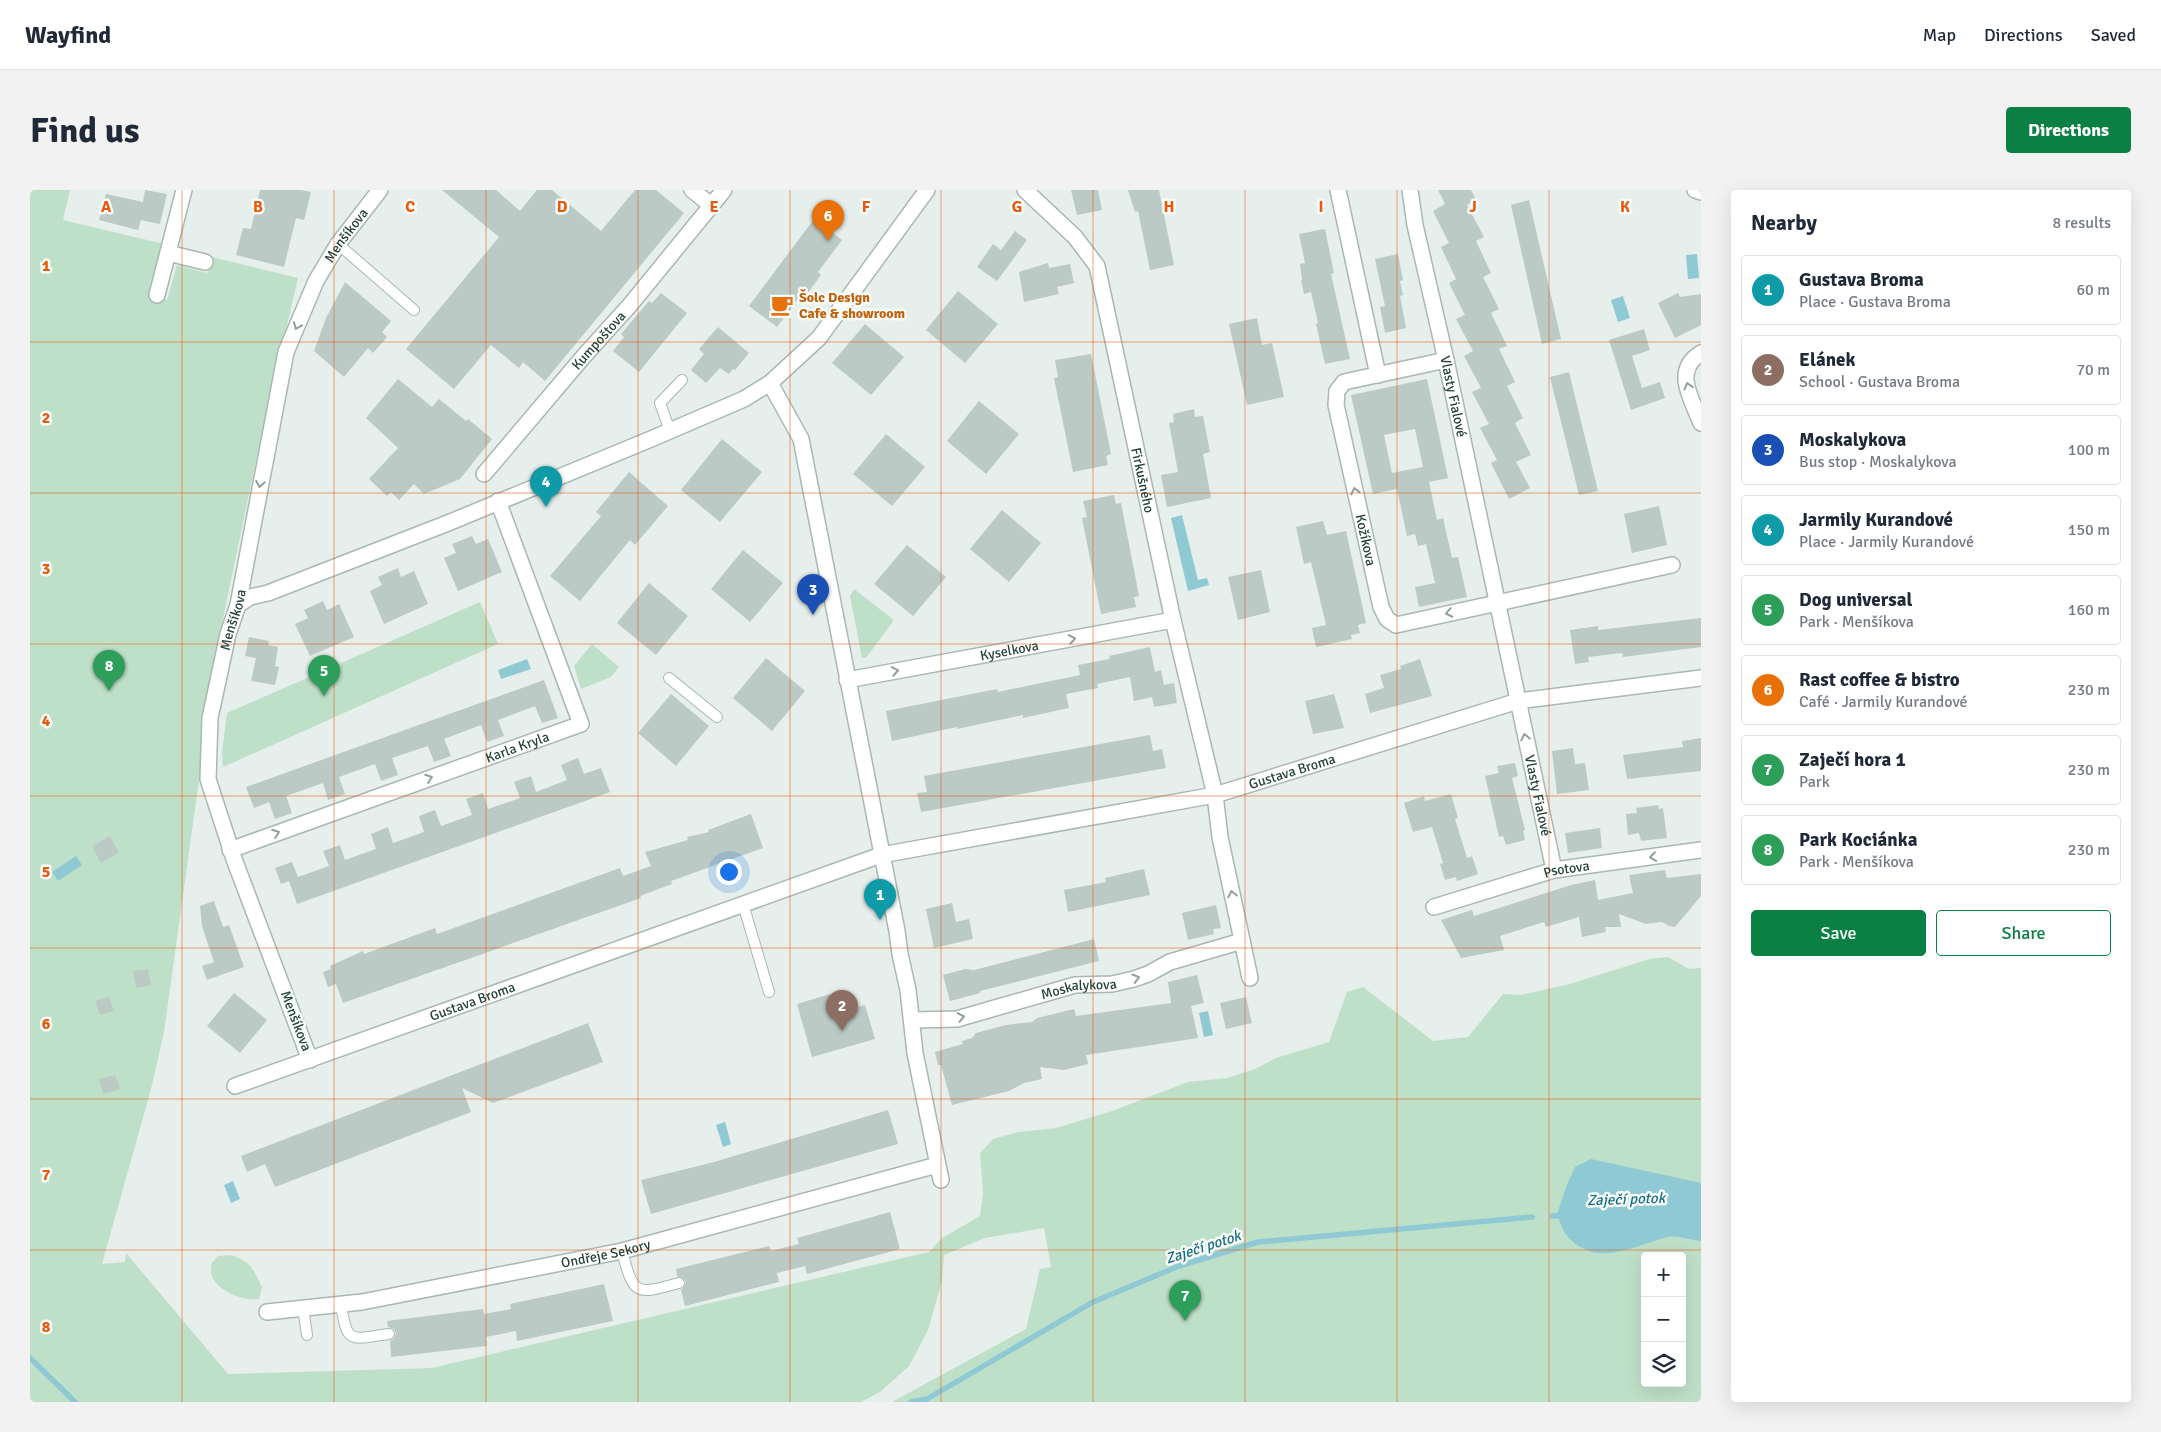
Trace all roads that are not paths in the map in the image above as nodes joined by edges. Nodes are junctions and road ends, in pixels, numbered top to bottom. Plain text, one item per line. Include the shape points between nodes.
1 (184, 190) edge
2 (380, 190) edge
3 (692, 190) edge
4 (724, 190) edge
5 (927, 190) edge
6 (1024, 190) edge
7 (1338, 190) edge
8 (1410, 190) edge
9 (1696, 190) edge
10 (1701, 192) edge
11 (710, 205) junction
12 (338, 244) junction
13 (168, 253) junction
14 (205, 262) dead end
15 (157, 295) dead end
16 (414, 310) dead end
17 (1701, 354) edge
18 (1446, 360) junction
19 (1378, 375) junction
20 (682, 380) dead end
21 (770, 383) junction
22 (1701, 423) edge
23 (670, 431) junction
24 (484, 474) dead end
25 (498, 501) junction
26 (1672, 565) dead end
27 (1497, 604) junction
28 (238, 605) junction
29 (1173, 620) junction
30 (669, 678) dead end
31 (1701, 678) edge
32 (847, 680) junction
33 (1518, 701) junction
34 (717, 717) dead end
35 (1215, 795) junction
36 (230, 850) junction
37 (1701, 850) edge
38 (881, 855) junction
39 (1554, 870) junction
40 (743, 904) junction
41 (1434, 907) dead end
42 (1242, 941) junction
43 (1250, 978) dead end
44 (769, 992) dead end
45 (912, 1020) junction
46 (310, 1060) junction
47 (235, 1086) dead end
48 (937, 1165) junction
49 (941, 1180) dead end
50 (622, 1251) junction
51 (679, 1284) dead end
52 (341, 1304) junction
53 (303, 1308) junction
54 (267, 1312) dead end
55 (307, 1334) dead end
56 (389, 1334) dead end

1 - 13 street
2 - 12 street, Menšíkova
3 - 11 street
4 - 11 street, Kumpoštova
5 - 21 street via 819,338
6 - 29 street, Firkušného via 1075,237 1096,266
7 - 19 street
8 - 18 street, Vlasty Fialové
9 - 10 street
11 - 24 street, Kumpoštova via 630,305
12 - 16 lane
12 -> 28 street, Menšíkova via 316,281 286,352
13 - 14 street
13 - 15 street
22 -> 17 street via 1685,381 1685,373 1693,359
18 - 19 street, Kožíkova
18 - 27 street, Vlasty Fialové
27 -> 19 street, Kožíkova via 1396,625 1387,619 1381,607 1336,405 1337,391 1344,382
20 - 23 lane via 660,403
21 - 23 street via 744,399
21 - 32 street via 801,439
23 - 25 street
25 - 28 street via 268,593 250,597
36 -> 25 street, Karla Kryla via 581,724
26 - 27 street
27 - 33 street, Vlasty Fialové
28 - 36 street, Menšíkova via 228,634 210,718 208,778
32 -> 29 street, Kyselkova
29 - 35 street, Firkušného
30 - 34 lane
31 - 33 street, Gustava Broma
32 - 38 street
33 - 35 street, Gustava Broma
39 -> 33 street, Vlasty Fialové
35 - 38 street, Gustava Broma
42 -> 35 street via 1220,837
36 - 46 street, Menšíkova
37 -> 39 street, Psotova
38 - 40 street, Gustava Broma
38 - 45 street
39 - 41 street, Psotova
40 - 44 lane
40 - 46 street, Gustava Broma
42 - 43 street
45 -> 42 street, Moskalykova via 957,1019 1075,985 1112,984 1134,979 1170,962
45 - 48 street via 915,1053
46 - 47 street, Gustava Broma
48 - 49 street
48 - 50 street, Ondřeje Sekory
50 - 51 lane via 628,1276 636,1289 651,1291
50 - 52 street, Ondřeje Sekory
52 - 53 street, Ondřeje Sekory
52 - 56 lane via 344,1328 353,1337
53 - 54 street, Ondřeje Sekory
53 - 55 lane

